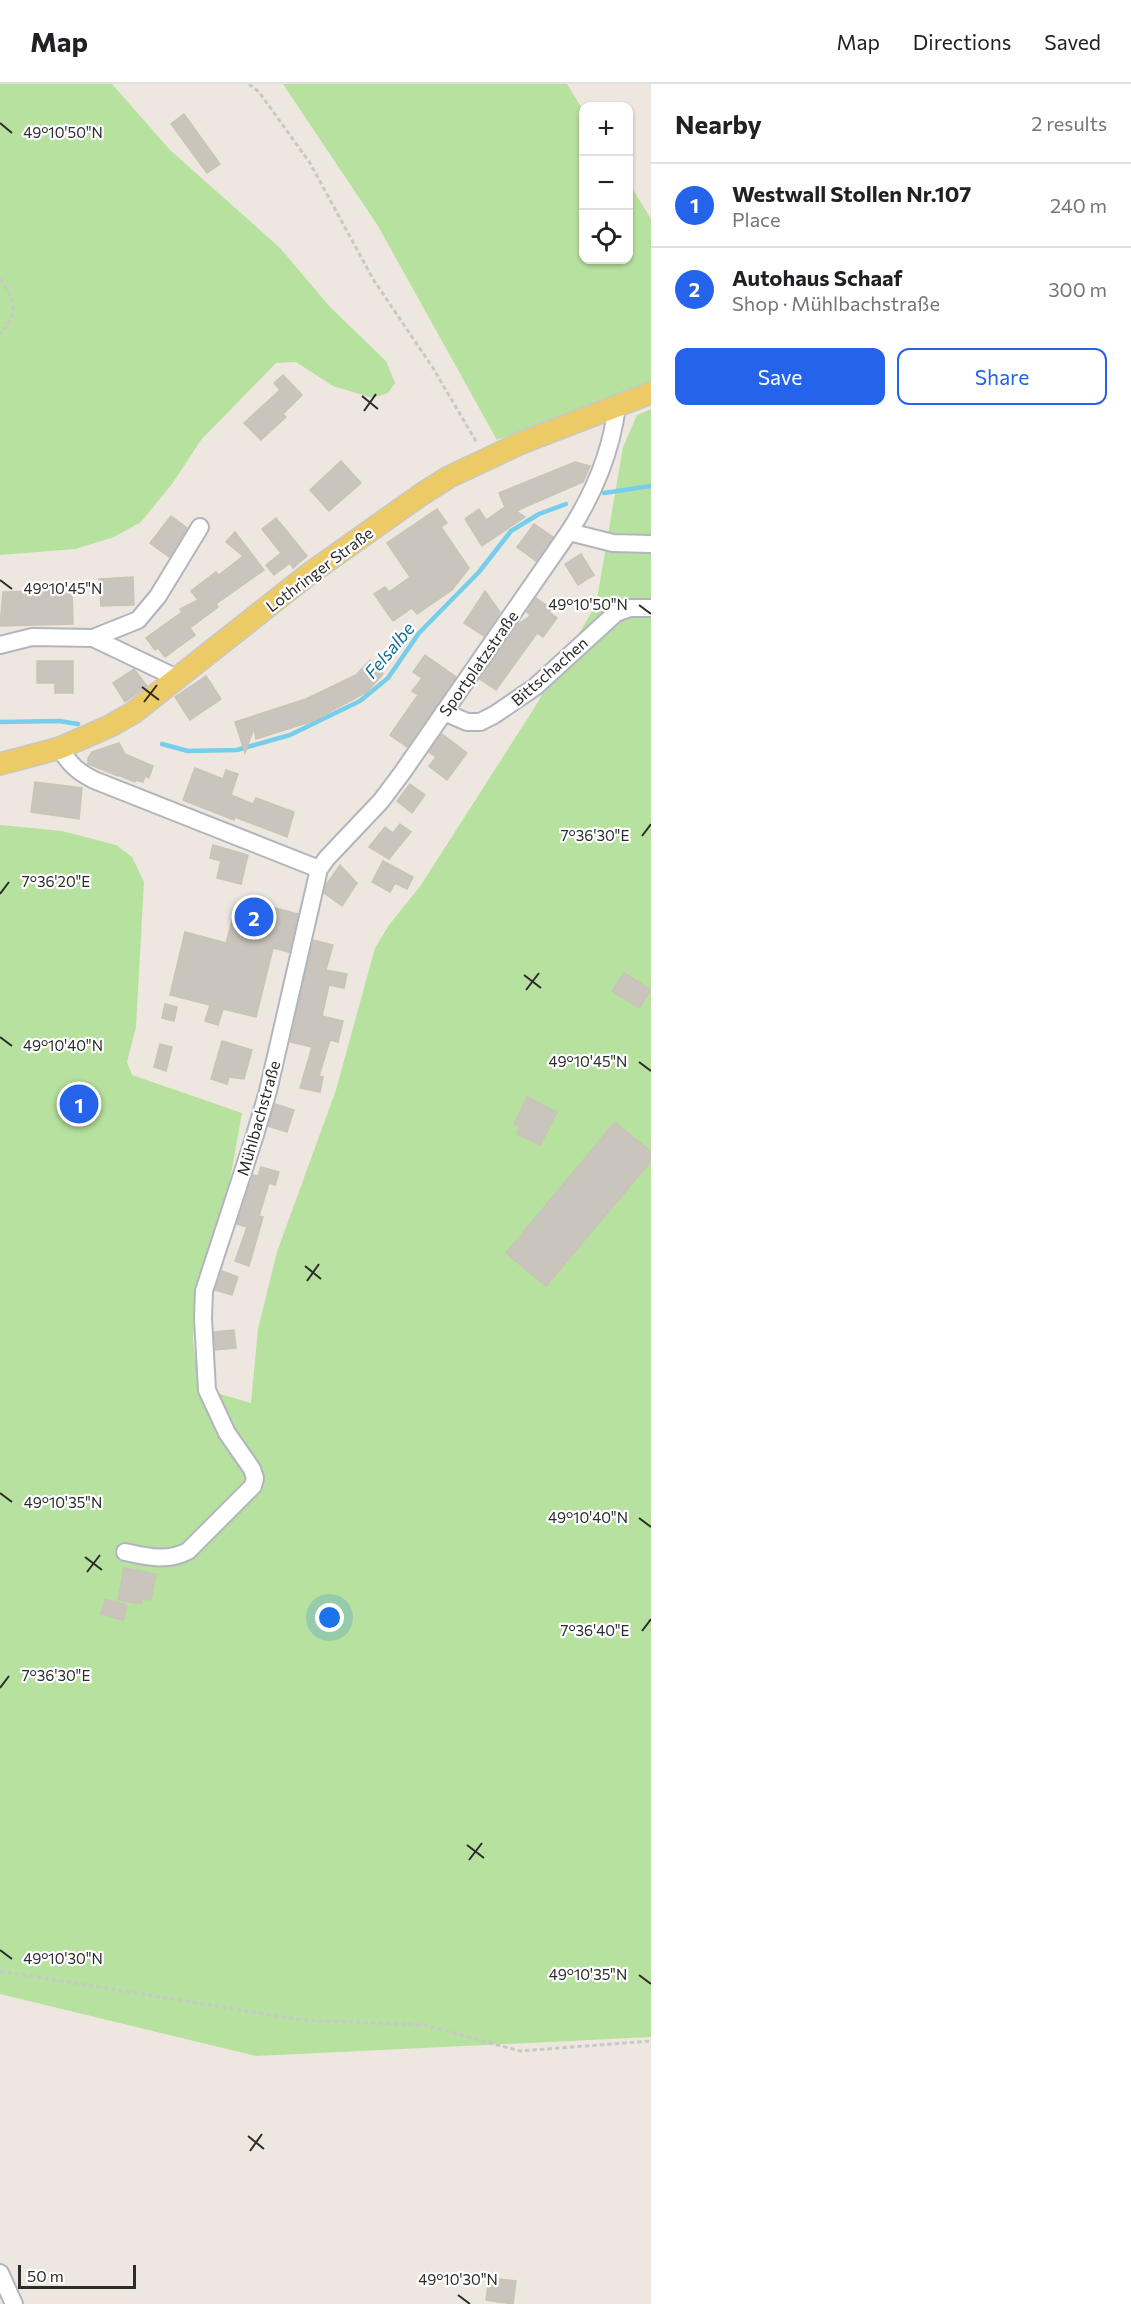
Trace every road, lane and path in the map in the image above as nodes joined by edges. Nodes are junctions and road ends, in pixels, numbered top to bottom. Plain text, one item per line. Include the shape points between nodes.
1 (249, 84) edge
2 (0, 279) edge
3 (0, 334) edge
4 (651, 393) edge
5 (617, 405) junction
6 (486, 459) junction
7 (200, 526) dead end
8 (569, 532) junction
9 (651, 544) edge
10 (651, 608) edge
11 (93, 638) junction
12 (0, 645) edge
13 (179, 679) junction
14 (444, 712) junction
15 (60, 748) junction
16 (0, 764) edge
17 (319, 869) junction
18 (125, 1552) dead end
19 (0, 1971) edge
20 (651, 2041) edge
21 (0, 2273) edge
22 (15, 2304) edge

1 - 6 path via 259,92 310,163 373,279 433,368
2 - 3 path via 10,292 14,309
4 - 5 main road, Lothringer Straße
5 - 6 main road, Lothringer Straße
5 - 8 street, Sportplatzstraße via 615,425 598,475
6 - 13 main road, Lothringer Straße via 422,494 363,534
7 - 11 street via 158,596 138,621
8 - 9 street via 613,543
8 - 14 street, Sportplatzstraße
10 - 14 street, Bittschachen via 616,612 535,687 494,715 480,722 467,722
11 - 12 street via 32,637
11 - 13 street
13 - 15 main road, Lothringer Straße via 133,713
14 - 17 street, Sportplatzstraße via 381,801
15 - 16 main road, Lothringer Straße
15 - 17 street via 69,764 94,780
17 - 18 street, Mühlbachstraße via 268,1091 204,1291 207,1390 226,1433 252,1469 253,1486 188,1551 165,1558
19 - 20 path via 302,2020 424,2025 520,2051
21 - 22 street

